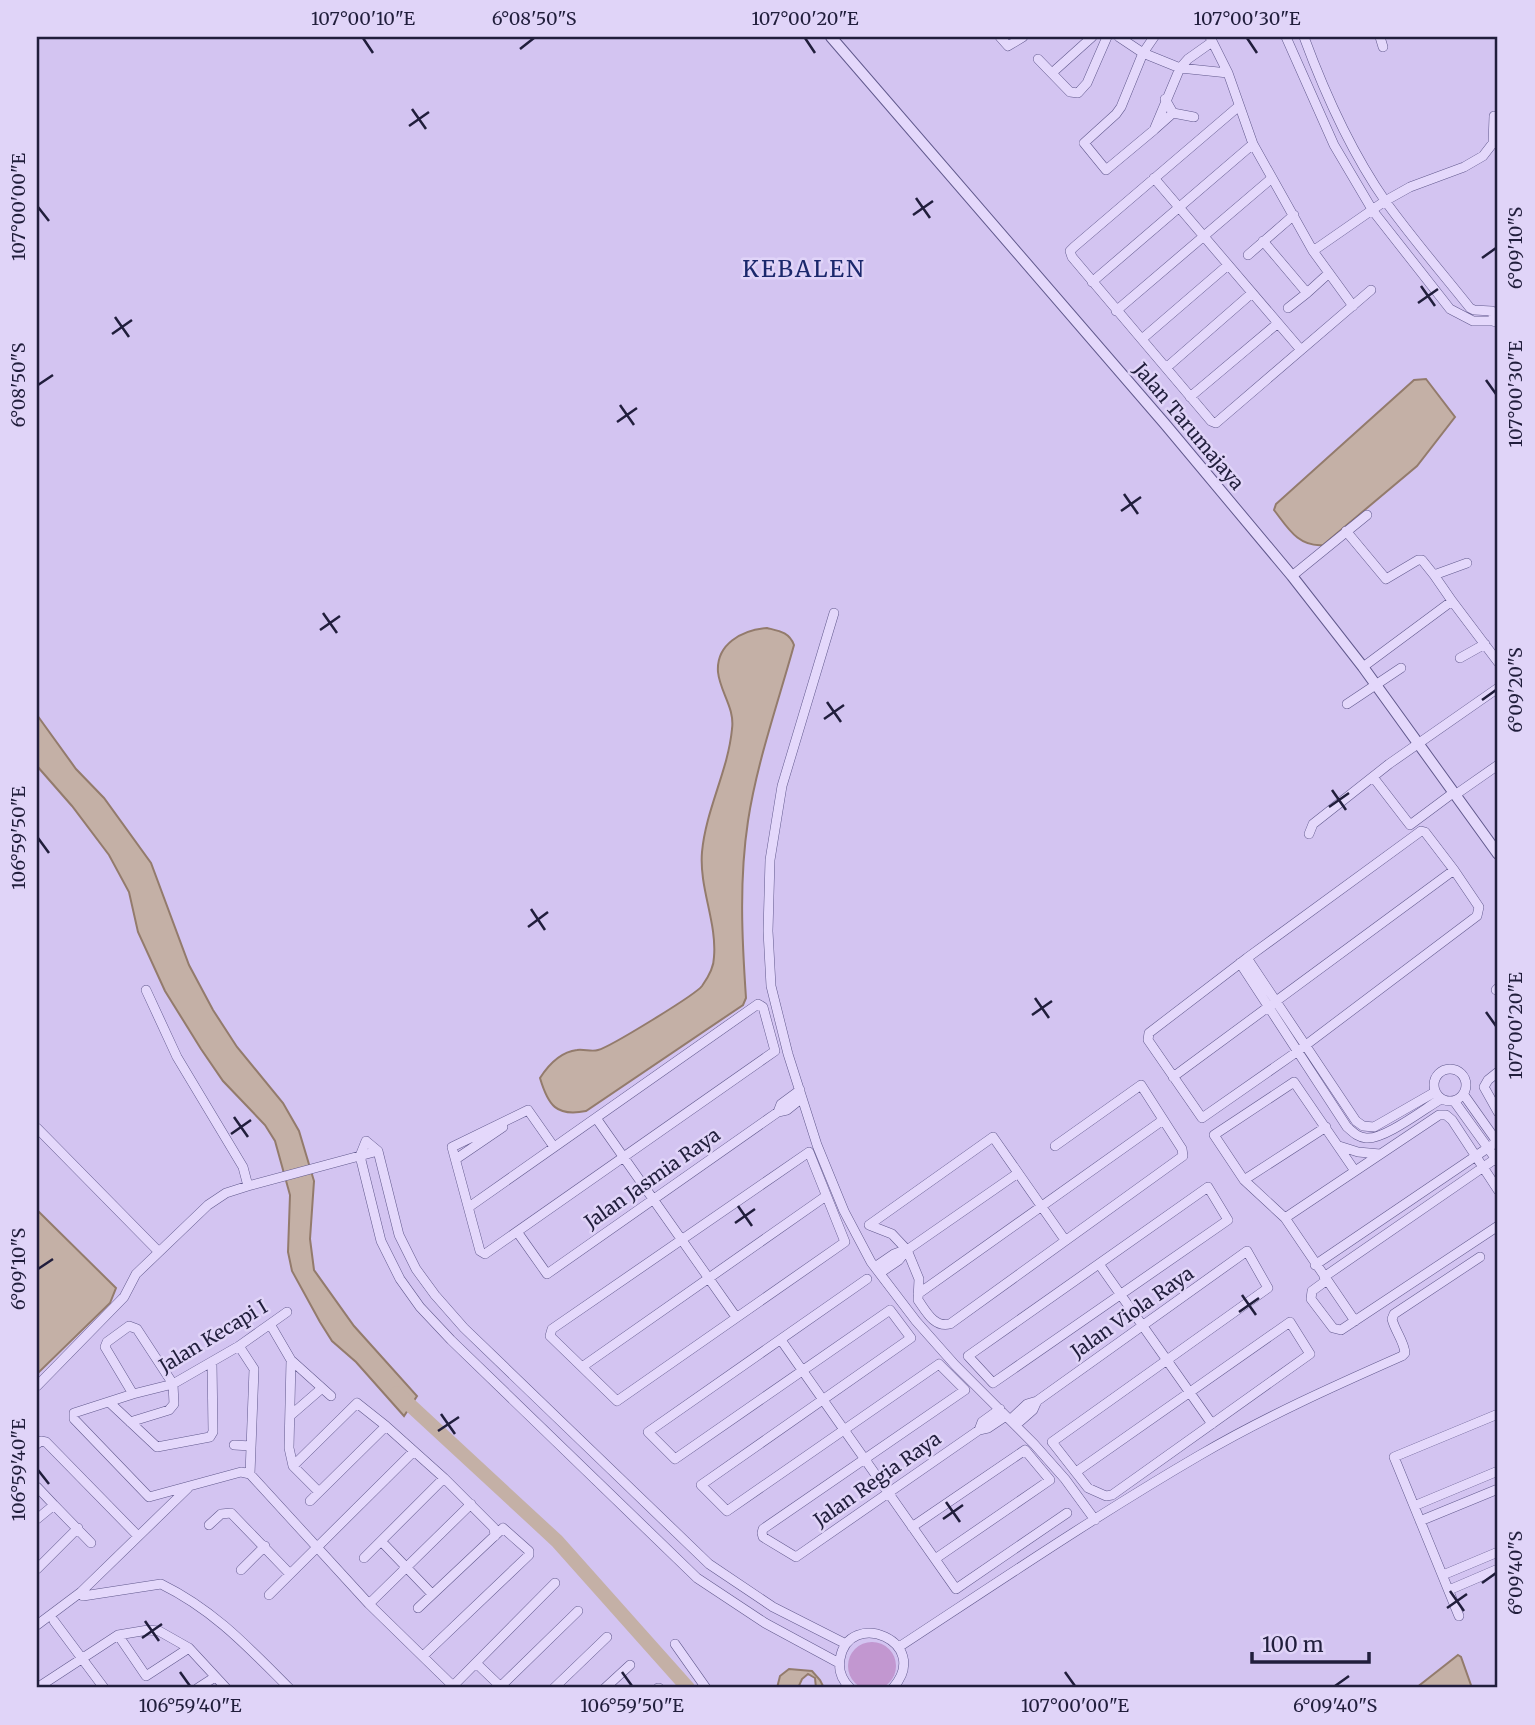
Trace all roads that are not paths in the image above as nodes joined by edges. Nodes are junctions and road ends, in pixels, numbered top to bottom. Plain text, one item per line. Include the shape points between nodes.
1 (831, 37) edge
2 (1000, 37) edge
3 (1023, 37) edge
4 (1092, 37) edge
5 (1107, 37) edge
6 (1119, 37) edge
7 (1154, 37) edge
8 (1286, 37) edge
9 (1304, 37) edge
10 (1380, 37) edge
11 (1211, 39) edge
12 (1384, 47) dead end
13 (1143, 53) junction
14 (1038, 59) dead end
15 (1180, 68) junction
16 (1052, 73) junction
17 (1228, 73) junction
18 (1320, 79) junction
19 (1306, 85) junction
20 (1166, 99) junction
21 (1238, 106) junction
22 (1173, 113) junction
23 (1494, 116) dead end
24 (1194, 117) dead end
25 (1154, 130) junction
26 (1253, 144) junction
27 (1154, 178) junction
28 (1272, 178) junction
29 (1385, 201) junction
30 (1179, 206) junction
31 (1373, 211) junction
32 (1294, 215) junction
33 (1204, 237) junction
34 (1263, 241) junction
35 (1313, 251) junction
36 (1248, 254) dead end
37 (1228, 265) junction
38 (1329, 273) junction
39 (1092, 282) junction
40 (1371, 290) dead end
41 (1252, 293) junction
42 (1307, 293) junction
43 (1353, 306) junction
44 (1288, 308) dead end
45 (1116, 311) junction
46 (1496, 322) edge
47 (1278, 323) junction
48 (1142, 339) junction
49 (1301, 349) junction
50 (1166, 368) junction
51 (1190, 397) junction
52 (1367, 514) dead end
53 (1346, 531) junction
54 (1467, 563) dead end
55 (1297, 572) junction
56 (1434, 575) junction
57 (1452, 601) junction
58 (834, 612) dead end
59 (1485, 644) junction
60 (1460, 658) dead end
61 (1498, 662) edge
62 (1365, 665) junction
63 (1401, 668) dead end
64 (1378, 682) junction
65 (1498, 688) edge
66 (1348, 704) dead end
67 (1421, 742) junction
68 (1498, 765) edge
69 (1373, 777) junction
70 (1456, 793) junction
71 (1309, 834) dead end
72 (1496, 848) edge
73 (1454, 870) junction
74 (1243, 961) junction
75 (145, 990) dead end
76 (1272, 1004) junction
77 (1301, 1048) junction
78 (1498, 1072) edge
79 (1173, 1077) junction
80 (801, 1094) junction
81 (1438, 1095) junction
82 (1464, 1095) junction
83 (1454, 1101) junction
84 (528, 1110) junction
85 (1498, 1112) edge
86 (596, 1118) junction
87 (1163, 1120) junction
88 (1326, 1127) junction
89 (37, 1128) edge
90 (1498, 1142) edge
91 (1055, 1146) dead end
92 (1339, 1146) junction
93 (554, 1147) junction
94 (1489, 1148) junction
95 (1380, 1154) junction
96 (360, 1156) junction
97 (1476, 1156) junction
98 (624, 1158) junction
99 (456, 1159) junction
100 (1497, 1159) edge
101 (1483, 1167) junction
102 (1355, 1171) junction
103 (1018, 1173) junction
104 (1244, 1180) junction
105 (248, 1186) junction
106 (1498, 1190) edge
107 (827, 1196) junction
108 (653, 1199) junction
109 (468, 1207) junction
110 (1042, 1207) junction
111 (1284, 1217) junction
112 (1498, 1226) edge
113 (518, 1233) junction
114 (682, 1240) junction
115 (1065, 1240) junction
116 (907, 1250) junction
117 (159, 1252) junction
118 (1480, 1257) dead end
119 (1099, 1264) junction
120 (1315, 1265) junction
121 (877, 1270) junction
122 (709, 1278) junction
123 (867, 1279) dead end
124 (1326, 1279) junction
125 (918, 1294) junction
126 (1121, 1294) junction
127 (287, 1312) dead end
128 (736, 1317) junction
129 (1355, 1321) junction
130 (270, 1324) junction
131 (1143, 1326) junction
132 (781, 1339) junction
133 (239, 1346) junction
134 (291, 1360) junction
135 (1167, 1360) junction
136 (212, 1362) junction
137 (582, 1367) junction
138 (803, 1370) junction
139 (173, 1384) junction
140 (37, 1386) edge
141 (321, 1389) junction
142 (1190, 1392) junction
143 (133, 1394) junction
144 (331, 1396) dead end
145 (823, 1399) junction
146 (109, 1402) junction
147 (1498, 1414) edge
148 (291, 1415) junction
149 (1008, 1418) junction
150 (130, 1422) junction
151 (1212, 1424) junction
152 (386, 1426) junction
153 (844, 1430) junction
154 (40, 1442) edge
155 (234, 1446) dead end
156 (251, 1446) junction
157 (413, 1452) junction
158 (865, 1459) junction
159 (293, 1466) junction
160 (1498, 1471) edge
161 (1076, 1472) junction
162 (250, 1474) junction
163 (444, 1478) junction
164 (190, 1486) junction
165 (37, 1487) edge
166 (1498, 1489) edge
167 (319, 1492) junction
168 (889, 1493) junction
169 (149, 1497) junction
170 (310, 1501) dead end
171 (471, 1504) junction
172 (54, 1505) junction
173 (1414, 1506) junction
174 (163, 1511) junction
175 (1067, 1513) dead end
176 (37, 1519) edge
177 (1096, 1520) junction
178 (1420, 1521) junction
179 (209, 1525) dead end
180 (912, 1527) junction
181 (78, 1528) junction
182 (138, 1535) junction
183 (495, 1536) junction
184 (381, 1541) junction
185 (91, 1543) dead end
186 (265, 1546) junction
187 (317, 1549) junction
188 (1498, 1552) edge
189 (364, 1558) dead end
190 (935, 1559) junction
191 (406, 1567) junction
192 (37, 1569) edge
193 (1498, 1569) edge
194 (241, 1570) dead end
195 (290, 1574) junction
196 (1443, 1575) junction
197 (555, 1583) dead end
198 (1449, 1590) junction
199 (82, 1594) junction
200 (432, 1594) junction
201 (269, 1595) dead end
202 (369, 1604) junction
203 (773, 1607) junction
204 (418, 1608) dead end
205 (578, 1611) dead end
206 (1459, 1616) dead end
207 (54, 1620) junction
208 (765, 1623) junction
209 (37, 1625) edge
210 (37, 1632) edge
211 (118, 1635) junction
212 (607, 1637) dead end
213 (675, 1644) dead end
214 (846, 1644) junction
215 (899, 1647) junction
216 (189, 1648) junction
217 (423, 1656) junction
218 (82, 1659) junction
219 (839, 1662) junction
220 (476, 1663) junction
221 (630, 1665) dead end
222 (215, 1677) junction
223 (51, 1679) junction
224 (452, 1687) edge
225 (37, 1688) edge
226 (58, 1688) edge
227 (104, 1688) edge
228 (198, 1688) edge
229 (226, 1688) edge
230 (289, 1688) edge
231 (501, 1688) edge
232 (554, 1688) edge
233 (605, 1688) edge
234 (706, 1688) edge
235 (850, 1688) edge
236 (893, 1688) edge

1 - 55 street, Jalan Tarumajaya
2 - 3 street via 1008,46
4 - 16 street
5 - 16 street via 1079,93 1070,92
6 - 13 street
7 - 13 street
8 - 19 street
9 - 18 street
10 - 12 street
11 - 15 street
11 - 17 street
13 - 15 street
13 - 25 street via 1121,107 1084,143 1103,168 1109,169
14 - 16 street
15 - 17 street
15 - 20 street
17 - 21 street
18 - 19 street
18 - 29 street
19 - 31 street
20 - 22 street
20 - 25 street
21 - 26 street
21 - 27 street
22 - 24 street
22 - 25 street
23 - 29 street via 1493,143 1483,156
26 - 28 street
26 - 30 street
27 - 30 street
27 - 39 street via 1070,251
28 - 32 street
28 - 33 street
29 - 31 street
29 - 46 street via 1470,308 1492,311
30 - 33 street
30 - 39 street
31 - 35 street
31 - 46 street via 1450,309 1473,321
32 - 34 street
32 - 35 street
33 - 37 street
33 - 45 street
34 - 36 street
34 - 42 street
35 - 38 street
37 - 41 street
37 - 48 street
38 - 42 street
38 - 43 street
39 - 45 street
40 - 43 street
41 - 47 street
41 - 50 street
42 - 44 street
43 - 49 street
45 - 48 street
47 - 49 street
47 - 51 street
48 - 50 street
49 - 51 street via 1220,422 1211,421
50 - 51 street
52 - 53 street
53 - 55 street
53 - 56 street via 1387,579 1420,560
54 - 56 street
55 - 62 street, Jalan Tarumajaya
56 - 57 street
57 - 59 street
57 - 62 street
58 - 80 street via 782,786 770,860 771,986
59 - 60 street
59 - 61 street
62 - 64 street, Jalan Tarumajaya
63 - 64 street
64 - 66 street
64 - 67 street, Jalan Tarumajaya
65 - 67 street
67 - 69 street
67 - 70 street, Jalan Tarumajaya
68 - 70 street
69 - 70 street via 1410,825
69 - 71 street via 1313,824
70 - 72 street, Jalan Tarumajaya
73 - 74 street via 1425,832 1416,833
73 - 76 street
73 - 77 street via 1479,907 1477,916
74 - 76 street
74 - 79 street via 1149,1033 1148,1040
75 - 105 street via 177,1057 243,1167
76 - 77 street
76 - 79 street
77 - 79 street via 1202,1118
77 - 81 street via 1363,1126 1374,1127
78 - 85 street via 1484,1087
80 - 108 street, Jalan Jasmia Raya
80 - 121 street via 844,1211
81 - 82 street via 1434,1080 1441,1071 1452,1068 1462,1073 1467,1084
81 - 83 street
82 - 83 street
82 - 90 street
83 - 94 street
84 - 93 street
84 - 99 street
84 - 99 street via 452,1147
86 - 93 street
86 - 98 street
86 - 98 street via 758,1004 763,1007 775,1051
87 - 91 street via 1141,1085
87 - 110 street
87 - 115 street via 1183,1156
88 - 92 street
88 - 104 street
88 - 104 street via 1292,1082 1214,1135
89 - 117 street
90 - 94 street
92 - 95 street
92 - 102 street
93 - 109 street
94 - 97 street
94 - 100 street
95 - 97 street via 1439,1115 1446,1115
95 - 102 street
96 - 105 street
96 - 203 street via 366,1141 378,1151 399,1235 416,1269 464,1328 709,1564
96 - 208 street via 382,1241 400,1279 421,1307 697,1578
97 - 101 street
97 - 120 street
98 - 108 street
98 - 113 street
99 - 109 street
100 - 101 street
101 - 106 street
101 - 124 street
102 - 111 street
103 - 110 street
103 - 116 street
103 - 116 street via 993,1137 869,1225 892,1234
104 - 111 street
105 - 117 street via 208,1205
107 - 114 street via 808,1152
107 - 122 street
107 - 128 street via 845,1242
108 - 113 street, Jalan Jasmia Raya via 547,1274
108 - 114 street
109 - 113 street via 480,1251 485,1254
110 - 115 street
110 - 125 street
111 - 120 street
112 - 129 street
114 - 122 street
114 - 137 street via 552,1329 550,1336
115 - 125 street via 950,1324 937,1323
116 - 121 street via 899,1260
116 - 125 street via 919,1279
117 - 140 street via 136,1274 124,1297
118 - 177 street via 1394,1314 1394,1326 1405,1347 1402,1356 1201,1454
119 - 126 street
119 - 126 street via 1208,1187 1228,1220
119 - 126 street via 968,1356 993,1383
120 - 124 street
121 - 149 street via 924,1329
122 - 128 street
122 - 137 street
123 - 132 street
124 - 129 street
124 - 129 street via 1312,1291 1311,1299 1336,1330
126 - 131 street
127 - 130 street, Jalan Kecapi I
128 - 137 street via 617,1401
130 - 133 street, Jalan Kecapi I
130 - 134 street
131 - 135 street
131 - 135 street, Jalan Viola Raya via 1247,1251 1268,1288
131 - 149 street, Jalan Viola Raya via 1037,1401 1033,1410
132 - 138 street
132 - 138 street via 648,1432 675,1459
133 - 136 street, Jalan Kecapi I
133 - 156 street via 254,1368
134 - 141 street
134 - 148 street
135 - 142 street
135 - 161 street via 1052,1441
136 - 139 street, Jalan Kecapi I
136 - 150 street via 210,1437 160,1448
138 - 145 street
138 - 145 street via 890,1310 911,1338
139 - 143 street, Jalan Kecapi I
139 - 143 street via 137,1329 129,1326 105,1347
139 - 150 street via 172,1407
141 - 144 street
141 - 148 street
142 - 151 street
142 - 151 street via 1290,1322 1310,1354
142 - 161 street
143 - 146 street, Jalan Kecapi I
145 - 153 street
145 - 153 street via 701,1485 727,1511
146 - 150 street
146 - 169 street, Jalan Kecapi I via 74,1413 74,1419
147 - 173 street via 1394,1457
148 - 159 street
149 - 168 street, Jalan Regia Raya via 982,1422 979,1430
149 - 177 street
151 - 161 street via 1112,1495 1088,1488
152 - 157 street
152 - 159 street via 356,1403
152 - 167 street
153 - 158 street
153 - 158 street via 939,1364 965,1390
154 - 182 street
155 - 156 street
156 - 162 street
157 - 163 street
157 - 187 street
158 - 168 street
158 - 168 street, Jalan Regia Raya via 763,1529 763,1537 796,1557
159 - 167 street
160 - 173 street
162 - 164 street via 241,1472
162 - 187 street
163 - 171 street
163 - 184 street
164 - 169 street
164 - 174 street
165 - 172 street
166 - 178 street
167 - 170 street
168 - 180 street
169 - 174 street
171 - 183 street via 494,1528
171 - 191 street
172 - 176 street
172 - 181 street
173 - 178 street
174 - 182 street
175 - 190 street via 956,1589
177 - 215 street
178 - 196 street
179 - 186 street via 221,1514 231,1513
180 - 190 street
180 - 190 street via 1025,1450 1050,1480
181 - 185 street
181 - 192 street
182 - 199 street
183 - 200 street
183 - 217 street via 505,1528 529,1552
184 - 189 street
184 - 191 street
186 - 194 street
186 - 195 street
187 - 195 street
187 - 202 street
188 - 196 street
191 - 200 street
191 - 202 street
193 - 198 street
195 - 201 street
196 - 198 street
197 - 220 street
198 - 206 street
199 - 207 street
199 - 209 street
199 - 230 street via 161,1584 232,1630
200 - 204 street
202 - 217 street
203 - 208 street
203 - 214 street
205 - 231 street
207 - 210 street
207 - 218 street
208 - 219 street
211 - 216 street via 159,1631
211 - 216 street via 146,1676
211 - 218 street
212 - 232 street
213 - 234 street
214 - 215 street via 873,1633
214 - 219 street
215 - 236 street via 903,1668
216 - 222 street
217 - 224 street
218 - 223 street
218 - 227 street
219 - 235 street
220 - 224 street
220 - 231 street
221 - 233 street
222 - 228 street
222 - 229 street
223 - 225 street
223 - 226 street

